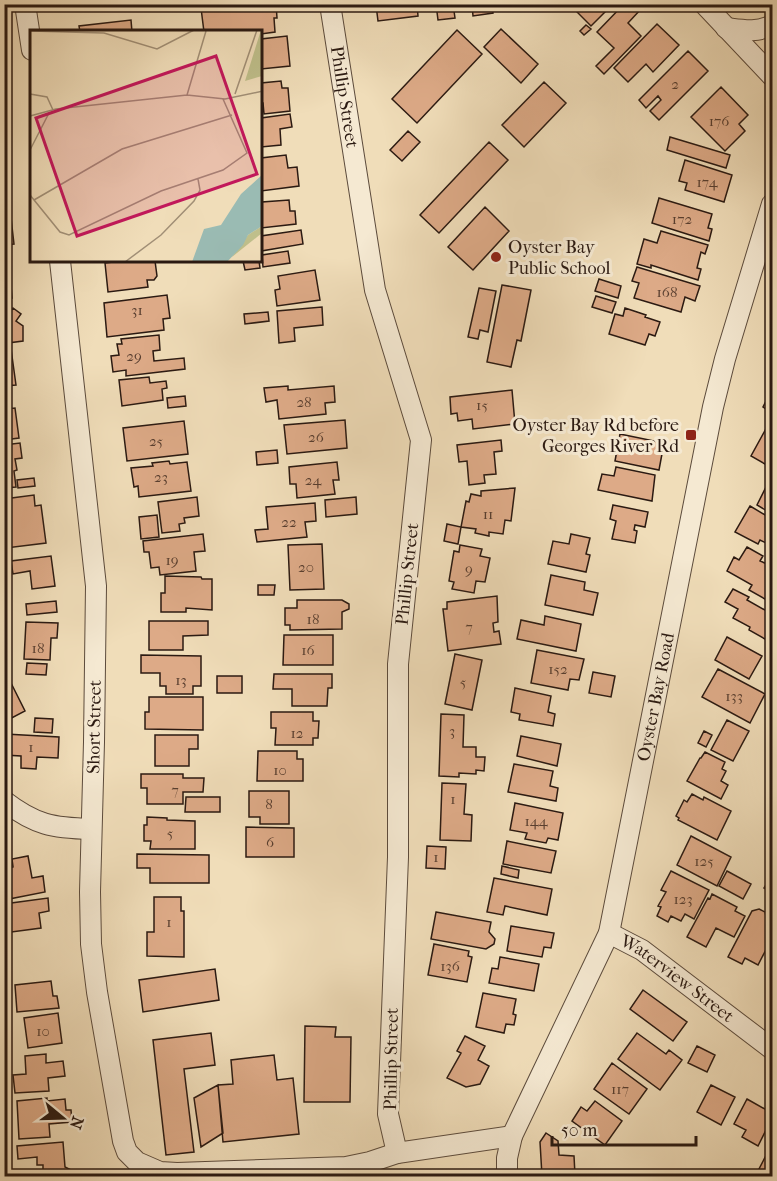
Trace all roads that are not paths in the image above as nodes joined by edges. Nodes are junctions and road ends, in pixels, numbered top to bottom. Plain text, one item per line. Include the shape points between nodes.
1 (25, 4) edge
2 (330, 4) edge
3 (704, 4) edge
4 (772, 25) edge
5 (726, 28) junction
6 (30, 37) edge
7 (772, 76) edge
8 (772, 204) edge
9 (60, 262) edge
10 (4, 801) edge
11 (91, 829) junction
12 (609, 933) junction
13 (772, 1049) edge
14 (512, 1136) junction
15 (397, 1153) junction
16 (507, 1176) edge

1 - 6 street
2 - 15 street, Phillip Street via 375,290 421,440 398,664 398,857 388,1114
3 - 5 street
4 - 5 street via 749,31
5 - 7 street
8 - 12 street, Oyster Bay Road via 713,407
9 - 11 street, Short Street via 96,586
10 - 11 street via 26,817 48,826
11 - 15 street, Short Street via 91,944 127,1152 137,1162 160,1172 346,1167
12 - 13 street, Waterview Street via 642,950
12 - 14 street, Oyster Bay Road
14 - 15 street
14 - 16 street, Oyster Bay Road

